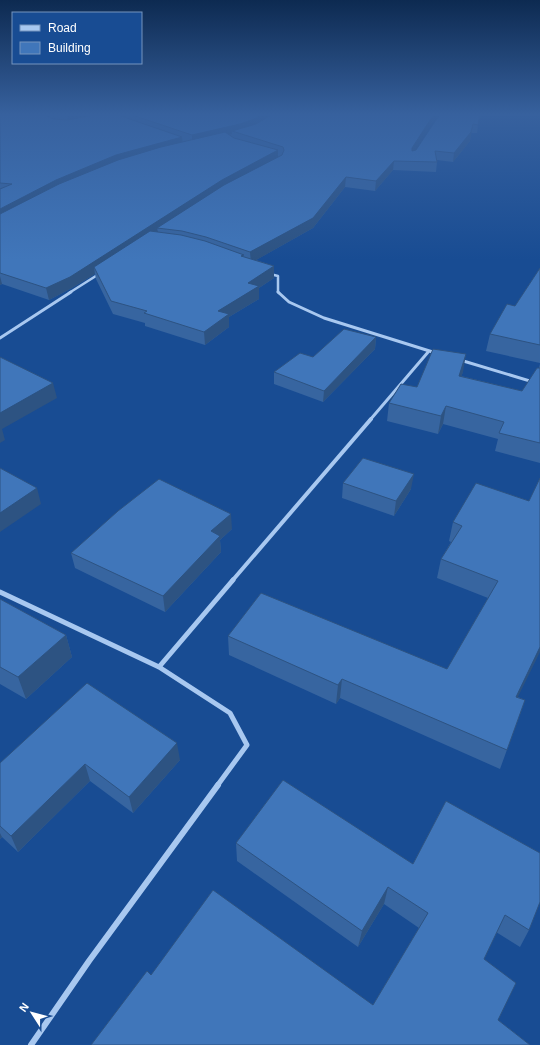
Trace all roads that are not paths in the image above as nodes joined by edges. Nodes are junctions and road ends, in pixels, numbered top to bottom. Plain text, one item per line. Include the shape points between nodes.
1 (102, 272) edge
2 (266, 272) edge
3 (0, 338) edge
4 (429, 351) junction
5 (437, 354) edge
6 (459, 360) edge
7 (540, 384) edge
8 (0, 592) edge
9 (159, 667) junction
10 (31, 1045) edge

1 - 3 street
2 - 4 street via 278,276 278,292 289,302 324,318
4 - 5 street
4 - 9 street
6 - 7 street
8 - 9 street
9 - 10 street via 230,713 247,745 89,961

